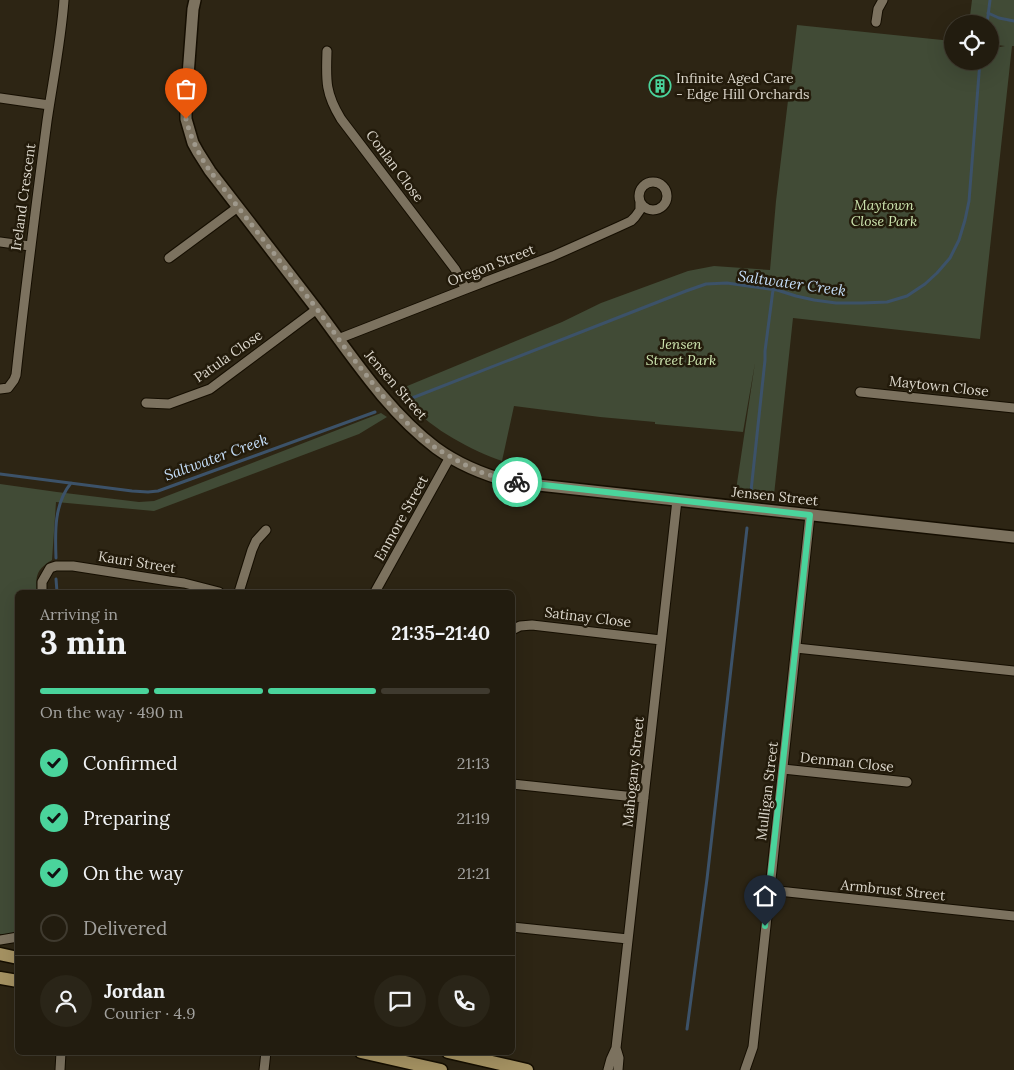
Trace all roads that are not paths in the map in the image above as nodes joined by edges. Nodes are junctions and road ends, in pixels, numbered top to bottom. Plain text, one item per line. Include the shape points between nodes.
1 (64, 0) edge
2 (883, 0) edge
3 (193, 3) edge
4 (876, 22) dead end
5 (327, 51) dead end
6 (0, 98) edge
7 (49, 105) junction
8 (640, 202) junction
9 (238, 207) junction
10 (659, 209) junction
11 (631, 221) junction
12 (0, 242) edge
13 (30, 246) junction
14 (169, 258) dead end
15 (466, 289) junction
16 (317, 309) junction
17 (338, 339) junction
18 (0, 388) edge
19 (860, 392) dead end
20 (146, 403) dead end
21 (1014, 408) edge
22 (450, 457) junction
23 (677, 500) junction
24 (810, 515) junction
25 (266, 530) dead end
26 (1014, 537) edge
27 (42, 590) edge
28 (210, 590) edge
29 (240, 590) edge
30 (376, 590) edge
31 (515, 628) edge
32 (661, 640) junction
33 (796, 648) junction
34 (1014, 671) edge
35 (783, 769) junction
36 (907, 782) dead end
37 (515, 784) edge
38 (644, 798) junction
39 (769, 890) junction
40 (1014, 916) edge
41 (515, 927) edge
42 (15, 938) edge
43 (628, 939) junction
44 (0, 940) edge
45 (0, 954) edge
46 (15, 957) edge
47 (0, 978) edge
48 (15, 980) edge
49 (616, 1048) junction
50 (61, 1055) edge
51 (266, 1055) edge
52 (374, 1055) edge
53 (461, 1055) edge
54 (60, 1070) edge
55 (264, 1070) edge
56 (442, 1070) edge
57 (527, 1070) edge
58 (608, 1070) edge
59 (618, 1070) edge
60 (745, 1070) edge

1 - 7 street, Ireland Crescent
2 - 4 street
3 - 9 street, Jensen Street via 186,119 193,143 203,161
5 - 15 street, Conlan Close via 329,96 341,119 455,269
6 - 7 street
7 - 13 street, Ireland Crescent
8 - 10 street via 646,209
8 - 10 street via 638,195 642,186 659,183 667,195 666,203
8 - 11 street via 639,210
9 - 14 street
9 - 16 street, Jensen Street
10 - 11 street, Oregon Street
11 - 15 street, Oregon Street via 553,256
12 - 13 street
13 - 18 street, Ireland Crescent via 16,375 8,388
15 - 17 street, Oregon Street
16 - 17 street, Jensen Street
16 - 20 street, Patula Close via 210,389 169,404
17 - 22 street, Jensen Street via 406,422
19 - 21 street, Maytown Close
22 - 23 street, Jensen Street via 485,474 512,482
22 - 30 street, Enmore Street
23 - 24 street, Jensen Street
23 - 32 street, Mahogany Street
24 - 26 street, Jensen Street
24 - 33 street, Mulligan Street
25 - 29 street via 252,550
27 - 28 street, Kauri Street via 42,582 50,568 56,566 184,583
31 - 32 street, Satinay Close via 532,625
32 - 38 street, Mahogany Street
33 - 34 street
33 - 35 street, Mulligan Street
35 - 36 street, Denman Close
35 - 39 street, Mulligan Street
37 - 38 street
38 - 43 street, Mahogany Street
39 - 40 street, Armbrust Street
39 - 60 street, Mulligan Street via 752,1047
41 - 43 street
42 - 44 street
43 - 49 street, Mahogany Street
45 - 46 main road
47 - 48 main road
49 - 58 street, Mahogany Street
49 - 59 street, Mahogany Street
50 - 54 street
51 - 55 street
52 - 56 main road
53 - 57 main road

